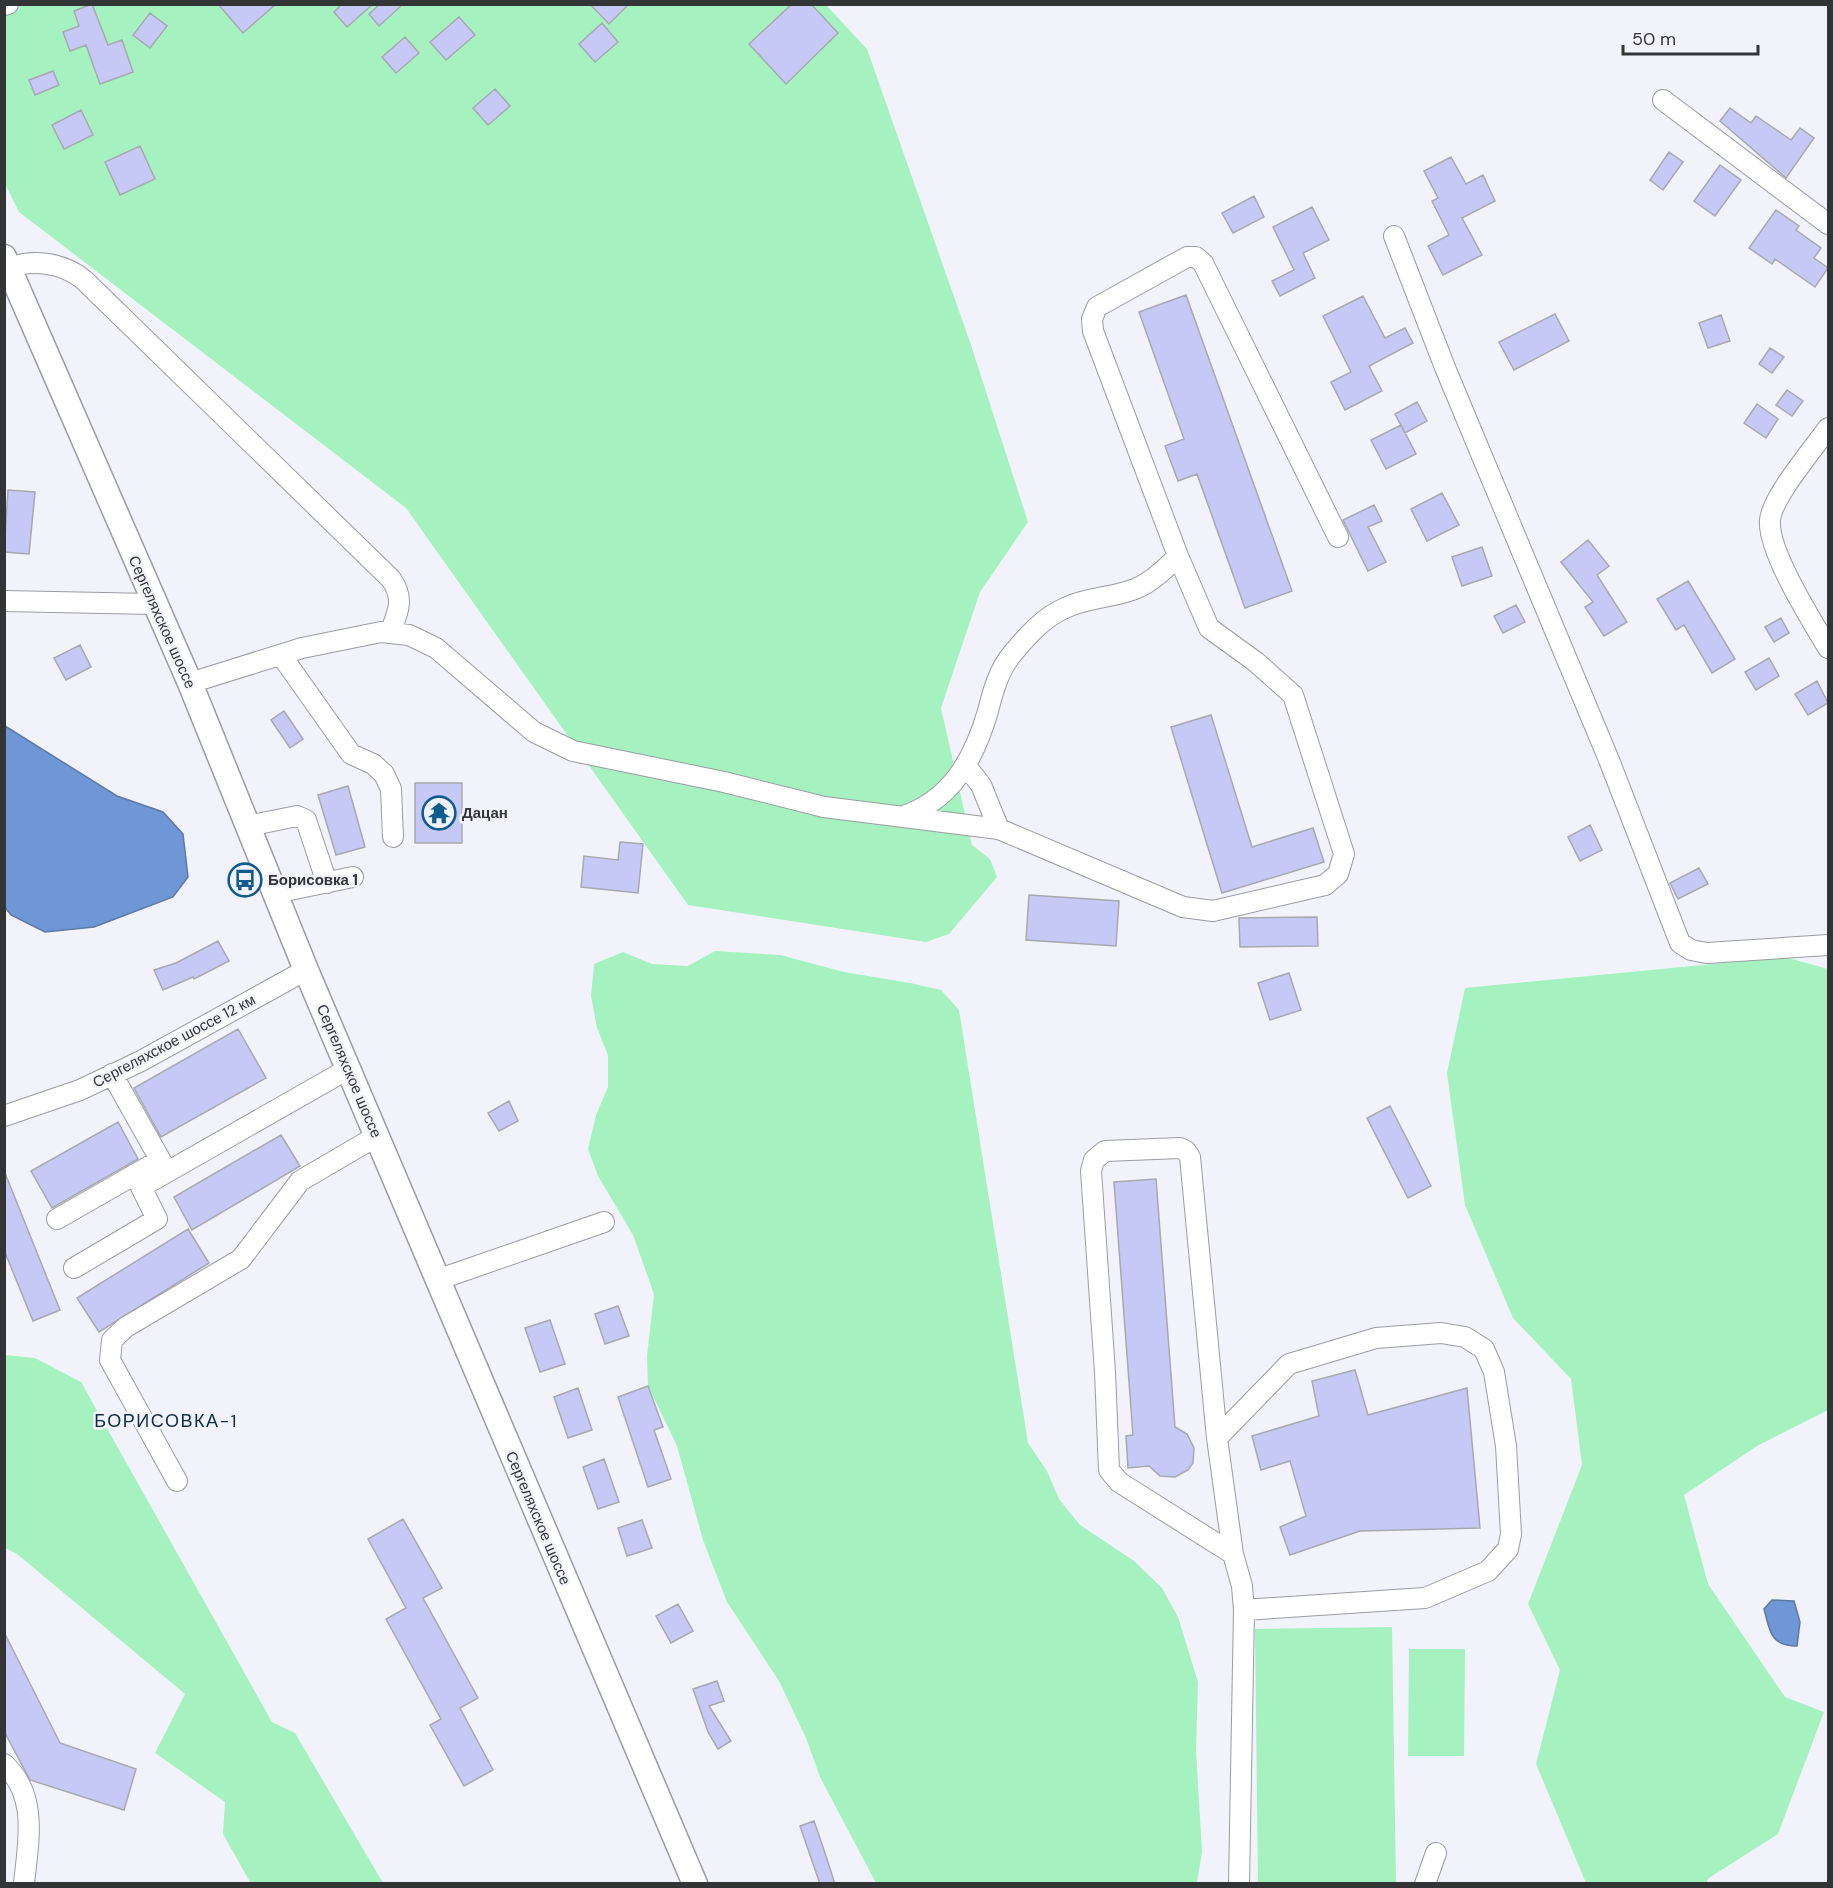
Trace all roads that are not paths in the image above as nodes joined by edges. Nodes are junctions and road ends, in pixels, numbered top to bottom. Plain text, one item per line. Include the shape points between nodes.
1 (1663, 100) dead end
2 (1828, 224) edge
3 (1394, 236) dead end
4 (6, 265) edge
5 (1828, 428) edge
6 (1338, 537) dead end
7 (1178, 556) junction
8 (4, 602) edge
9 (153, 603) junction
10 (390, 633) junction
11 (1828, 648) edge
12 (281, 655) junction
13 (190, 683) junction
14 (966, 766) junction
15 (901, 817) junction
16 (248, 826) junction
17 (999, 829) junction
18 (393, 837) dead end
19 (353, 877) dead end
20 (327, 883) junction
21 (275, 893) junction
22 (1828, 945) edge
23 (306, 970) junction
24 (348, 1069) junction
25 (112, 1074) junction
26 (4, 1116) edge
27 (376, 1136) junction
28 (163, 1166) junction
29 (57, 1219) dead end
30 (604, 1222) dead end
31 (74, 1268) dead end
32 (437, 1280) junction
33 (1217, 1438) junction
34 (177, 1481) dead end
35 (1233, 1554) junction
36 (1244, 1610) junction
37 (4, 1764) edge
38 (1436, 1853) dead end
39 (24, 1884) edge
40 (695, 1884) edge
41 (1239, 1884) edge
42 (1425, 1884) edge

1 - 2 street
3 - 22 street via 1680,943 1707,953
4 - 9 main road, Сергеляхское шоссе
4 - 10 street via 49,264 74,272 84,280 391,579 401,602
5 - 11 street via 1777,501 1770,519 1778,555
6 - 7 street via 1203,262 1196,256 1187,256 1097,307 1092,319 1093,331
7 - 14 street via 1159,575 1135,589 1064,608 1038,626 1011,655 995,684
7 - 17 street via 1209,628 1293,695 1344,854 1338,874 1326,885 1213,911 1183,907
8 - 9 street
9 - 13 main road, Сергеляхское шоссе
10 - 12 street
10 - 15 street via 409,635 436,648 534,732 573,751 824,807
12 - 13 street
12 - 18 street via 351,754 384,774 391,789
13 - 16 main road, Сергеляхское шоссе
14 - 15 street via 934,803
14 - 17 street via 981,785
15 - 17 street
16 - 20 street via 297,816 306,820
16 - 21 main road, Сергеляхское шоссе
19 - 20 street
20 - 21 street
21 - 23 main road, Сергеляхское шоссе
23 - 24 main road, Сергеляхское шоссе
23 - 25 street, Сергеляхское шоссе 12 км
24 - 27 main road, Сергеляхское шоссе
24 - 28 street
25 - 26 street, Сергеляхское шоссе 12 км via 80,1090
25 - 28 street
27 - 32 main road, Сергеляхское шоссе
27 - 34 street via 300,1181 241,1259 126,1327 112,1340 110,1360
28 - 29 street
28 - 31 street via 141,1187 158,1219
30 - 32 street
32 - 40 main road, Сергеляхское шоссе
33 - 35 street
33 - 35 street via 1190,1157 1180,1148 1105,1151 1094,1160 1091,1171 1109,1470 1119,1482
33 - 36 street via 1288,1364 1376,1338 1441,1333 1465,1337 1485,1349 1494,1372 1506,1446 1511,1533 1508,1550 1488,1571 1425,1598
35 - 36 street
36 - 41 street
37 - 39 street via 19,1780 30,1820
38 - 42 street

